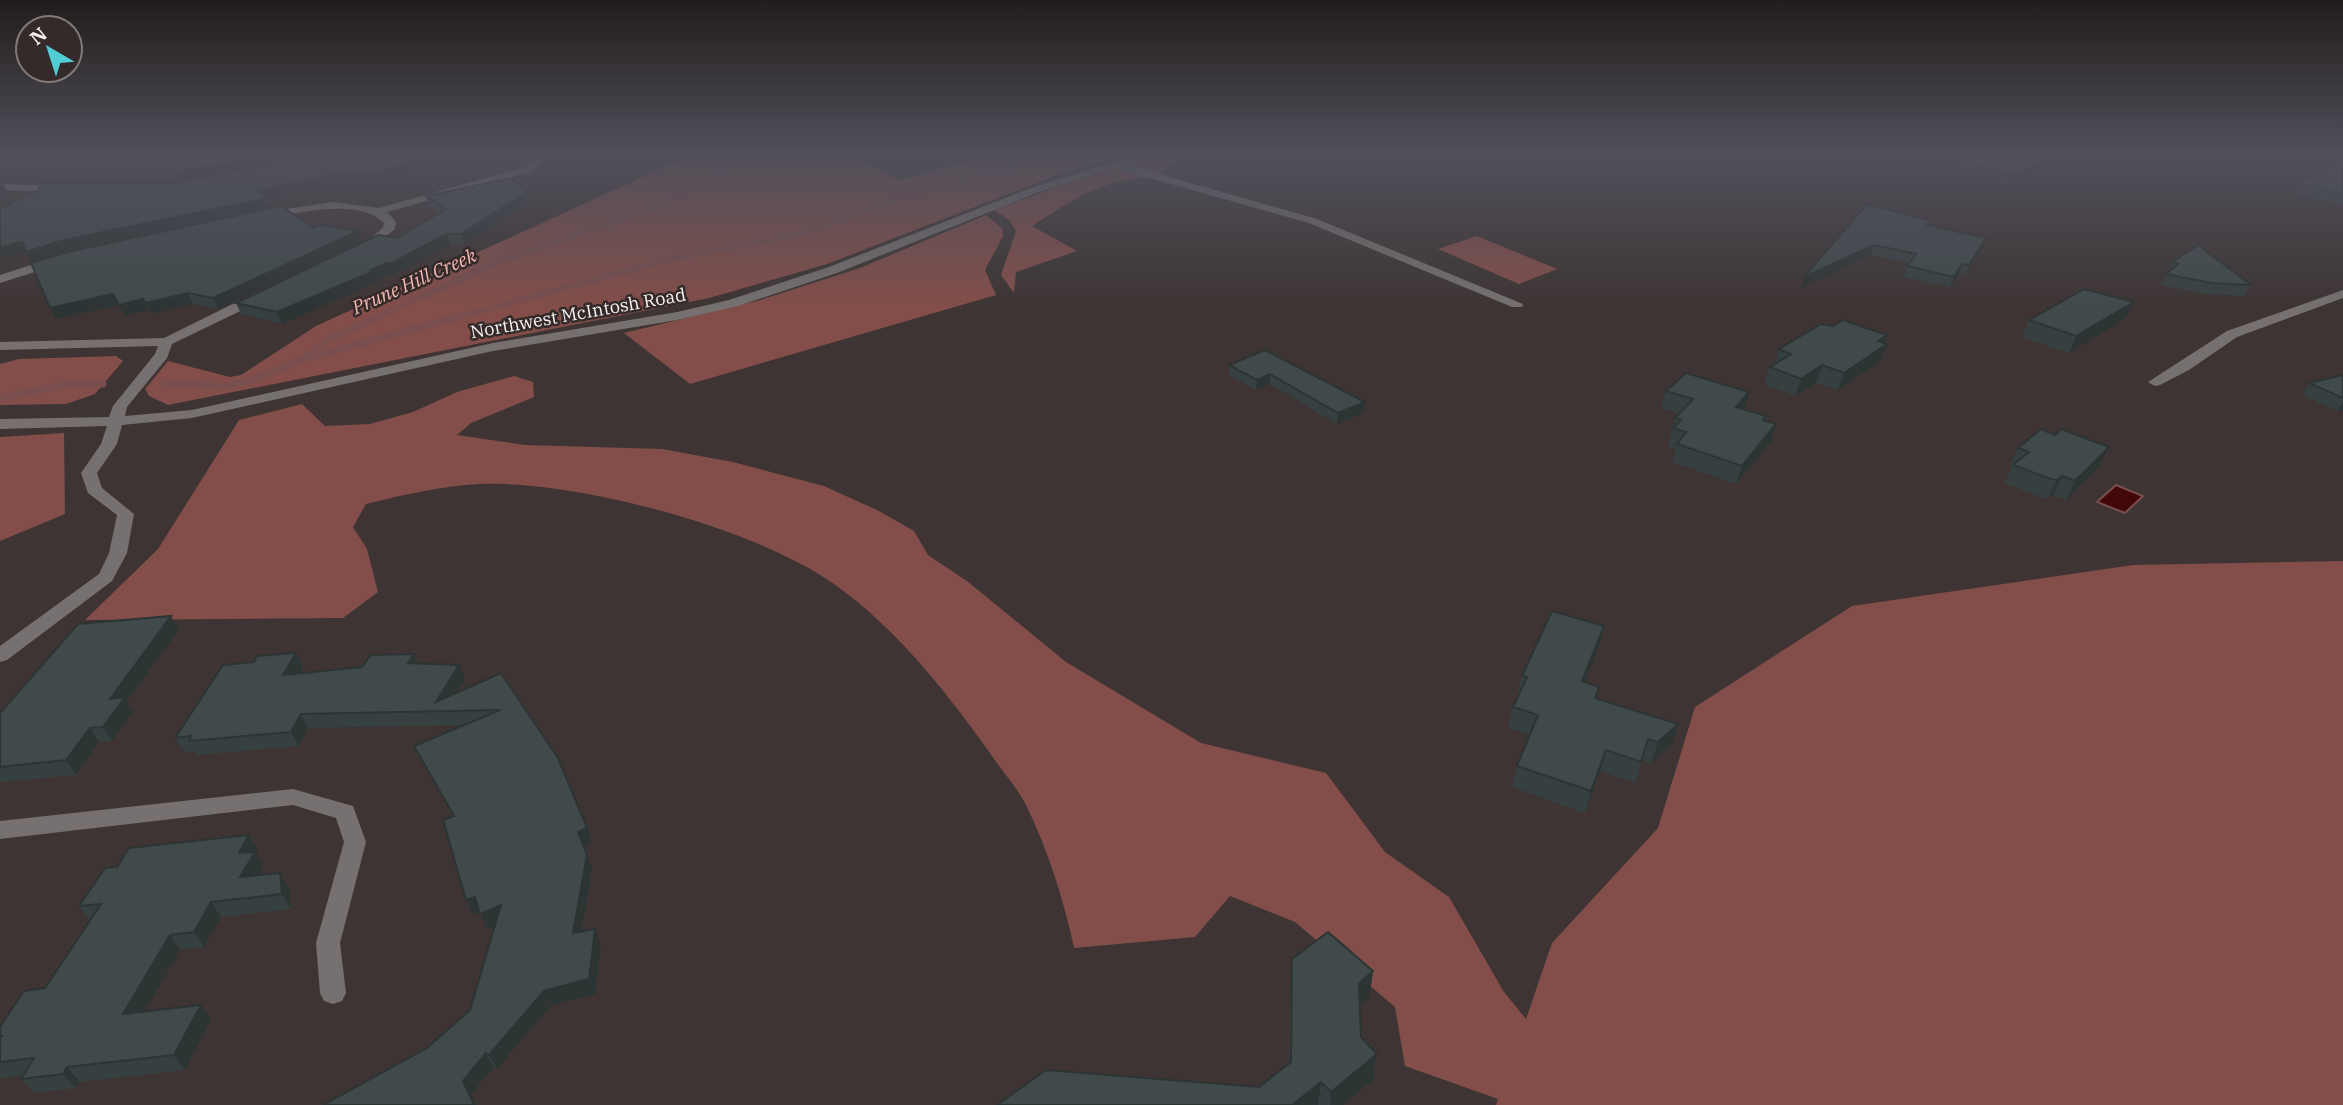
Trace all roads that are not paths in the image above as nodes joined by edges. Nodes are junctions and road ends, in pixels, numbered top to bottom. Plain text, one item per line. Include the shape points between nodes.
1 (316, 207) edge
2 (354, 207) edge
3 (395, 207) edge
4 (990, 207) edge
5 (1262, 207) edge
6 (379, 211) junction
7 (254, 217) edge
8 (347, 256) edge
9 (70, 257) edge
10 (0, 279) edge
11 (276, 289) edge
12 (2343, 294) edge
13 (1517, 304) dead end
14 (166, 342) junction
15 (0, 346) edge
16 (2155, 382) dead end
17 (115, 421) junction
18 (0, 424) edge
19 (0, 656) edge
20 (0, 831) edge
21 (334, 993) dead end

1 - 7 street
2 - 6 street
3 - 6 street
4 - 17 street, Northwest McIntosh Road via 833,270 733,303 638,324 481,349 192,414
5 - 13 street via 1313,221
6 - 8 street via 390,222 386,234
9 - 10 street
11 - 14 street
12 - 16 street via 2231,334
14 - 15 street
14 - 17 street via 162,355 120,406
17 - 18 street, Northwest McIntosh Road
17 - 19 street via 109,444 89,473 94,490 126,514 118,553 106,577
20 - 21 street via 293,797 345,812 355,842 328,943

